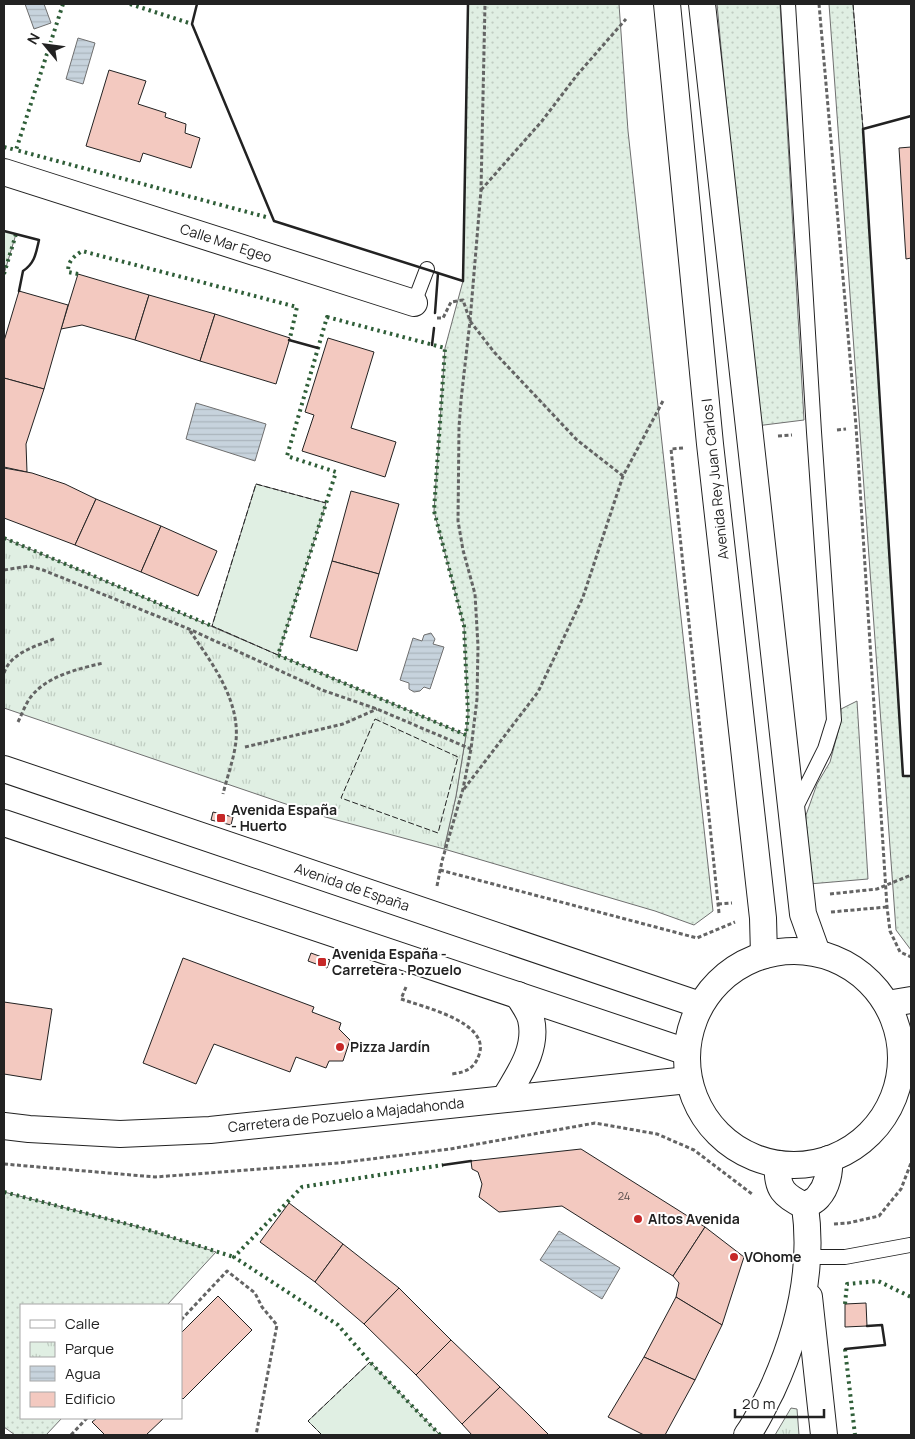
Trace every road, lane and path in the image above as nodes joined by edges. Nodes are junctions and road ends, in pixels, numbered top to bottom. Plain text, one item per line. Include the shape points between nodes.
1 (485, 4) edge
2 (667, 4) edge
3 (702, 4) edge
4 (788, 4) edge
5 (818, 4) edge
6 (626, 19) dead end
7 (4, 172) edge
8 (481, 190) junction
9 (427, 269) dead end
10 (414, 303) joint
11 (443, 318) dead end
12 (470, 321) junction
13 (664, 399) dead end
14 (796, 434) dead end
15 (770, 437) dead end
16 (671, 449) dead end
17 (622, 476) junction
18 (4, 570) edge
19 (189, 629) junction
20 (56, 638) dead end
21 (103, 663) dead end
22 (4, 673) edge
23 (378, 709) junction
24 (18, 722) dead end
25 (244, 747) dead end
26 (471, 749) junction
27 (4, 770) edge
28 (463, 789) junction
29 (223, 794) dead end
30 (791, 817) junction
31 (4, 823) edge
32 (442, 861) dead end
33 (440, 870) dead end
34 (911, 875) edge
35 (886, 886) junction
36 (824, 895) dead end
37 (719, 914) dead end
38 (737, 921) dead end
39 (817, 953) junction
40 (764, 955) junction
41 (911, 957) edge
42 (416, 960) junction
43 (518, 995) junction
44 (899, 1002) edge
45 (700, 1005) junction
46 (686, 1052) junction
47 (906, 1068) edge
48 (450, 1074) dead end
49 (688, 1080) junction
50 (505, 1098) junction
51 (4, 1126) edge
52 (829, 1159) junction
53 (911, 1163) edge
54 (4, 1164) edge
55 (778, 1164) junction
56 (757, 1198) dead end
57 (806, 1215) junction
58 (910, 1245) edge
59 (807, 1264) junction
60 (182, 1319) edge
61 (87, 1419) edge
62 (71, 1435) edge
63 (256, 1435) edge
64 (747, 1435) edge
65 (824, 1435) edge

1 - 8 path
2 - 40 street, Avenida Rey Juan Carlos I via 710,444 763,918
3 - 30 street
4 - 30 lane via 834,720 825,749
5 - 35 path via 856,426
6 - 8 path
7 - 10 street, Calle Mar Egeo
8 - 12 path
9 - 10 lane, Calle Mar Egeo
11 - 12 path via 451,302 464,300
12 - 17 path via 494,352 577,440
12 - 26 path via 461,400 458,520 474,594 478,646 477,699
13 - 17 path
14 - 15 path
16 - 37 path
17 - 28 path via 583,597 538,692
18 - 19 path via 29,566 43,570
19 - 23 path via 322,690
19 - 29 path via 224,685 236,716 236,743
20 - 22 path via 24,650 7,665
21 - 24 path via 57,678 41,688 31,697
23 - 25 path via 343,724
23 - 26 path
26 - 28 path
27 - 45 street, Avenida de España
28 - 32 path
30 - 39 street via 803,914
31 - 42 street
33 - 38 path via 697,938
34 - 35 path
35 - 36 path
35 - 41 path via 890,931 900,952
39 - 40 street via 790,950
39 - 44 street via 845,963
40 - 45 street via 727,974
42 - 43 street
42 - 48 path via 401,1000 462,1022 476,1033 480,1042 480,1054 467,1071
43 - 46 street
43 - 50 street via 531,1018 533,1038 529,1055
44 - 47 street via 898,1033
45 - 46 street
46 - 49 street
47 - 52 street via 877,1125 856,1146
49 - 50 street, Carretera de Pozuelo a Majadahonda
49 - 55 street via 697,1105 711,1127 730,1145 753,1158
50 - 51 street, Carretera de Pozuelo a Majadahonda via 210,1130 120,1134
52 - 55 street via 804,1165
52 - 57 street via 827,1180
53 - 57 path via 900,1189 879,1216 848,1224
54 - 56 path via 155,1177 339,1163 594,1123 657,1134 694,1150
55 - 57 street via 780,1185
57 - 59 street
58 - 59 lane
59 - 64 street via 798,1322 780,1371
59 - 65 street
60 - 63 path via 227,1271 255,1293 277,1325
61 - 62 path

